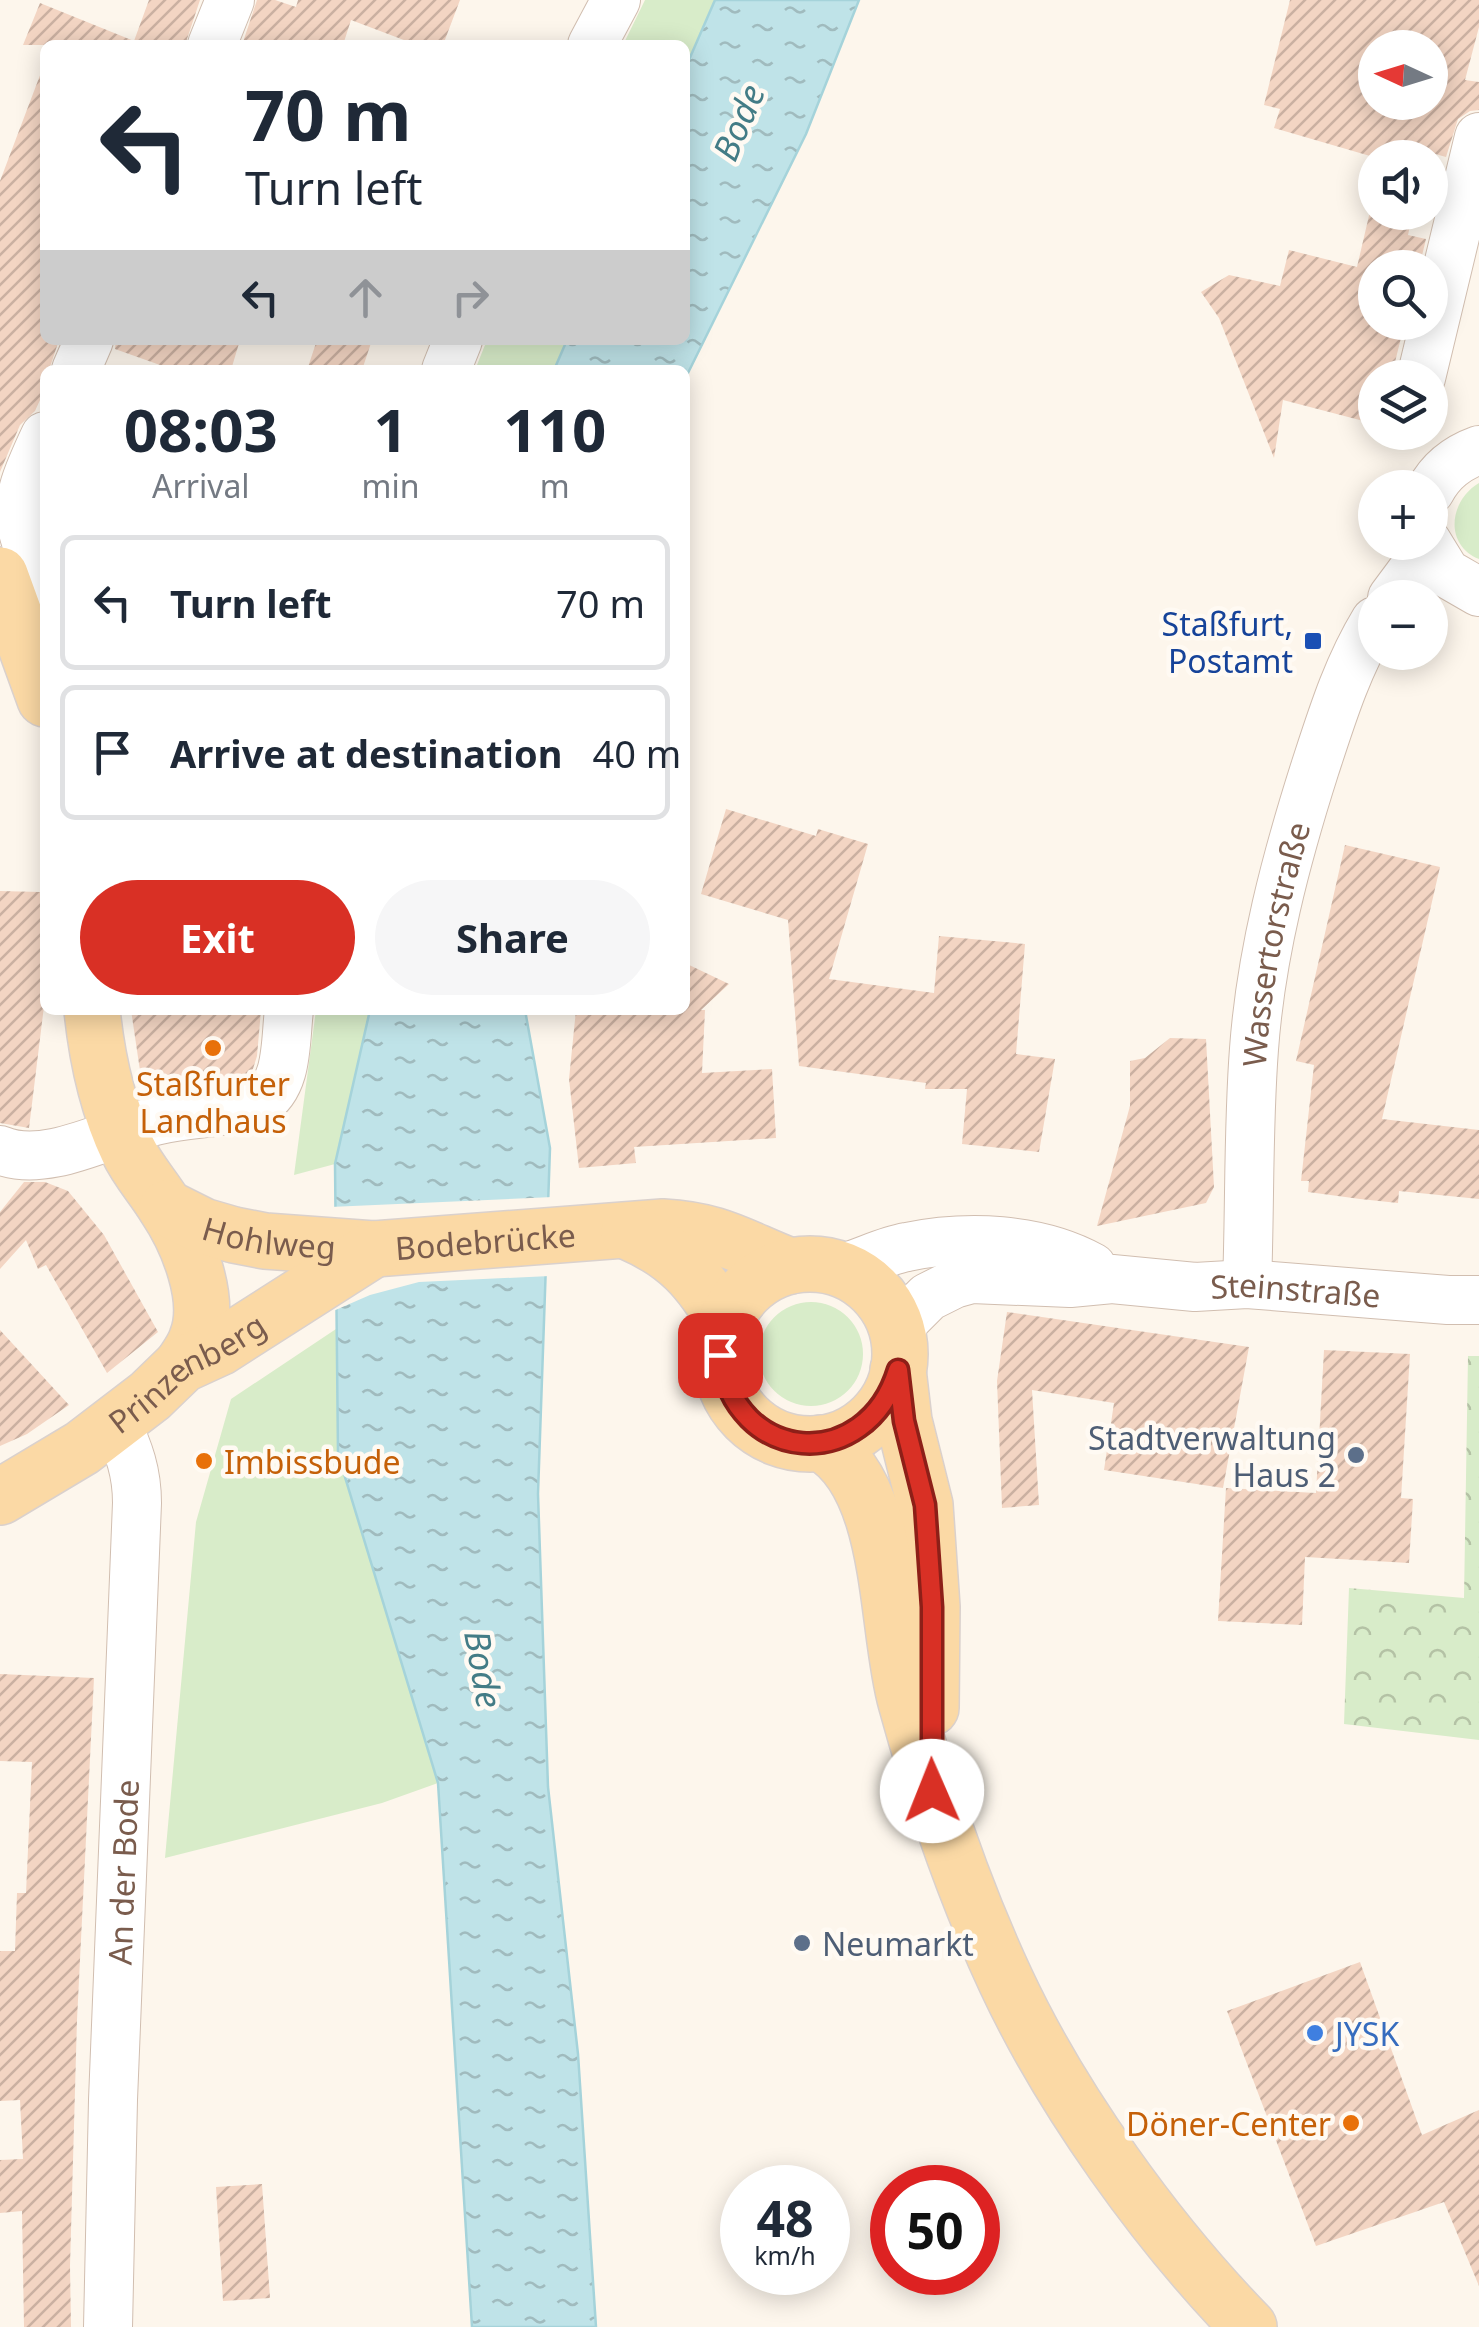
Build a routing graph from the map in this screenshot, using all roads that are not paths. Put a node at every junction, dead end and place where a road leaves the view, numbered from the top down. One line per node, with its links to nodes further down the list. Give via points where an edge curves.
1 (230, 0): 3 (street)
2 (616, 0): 4 (street)
3 (214, 40)
4 (595, 40)
5 (1479, 137): 6 (street)
6 (1425, 360)
7 (40, 448): 10 (street, via 18,502)
8 (1437, 560): 11 (street)
9 (0, 575): 13 (main road)
10 (40, 576)
11 (1479, 592)
12 (1358, 652): 24 (street, Wassertorstraße, via 1304,803 1262,985)
13 (40, 685)
14 (93, 1015): 16 (main road, Hohlweg, via 102,1078)
15 (288, 1015): 16 (street, via 272,1095 242,1108 166,1119)
16 (121, 1134): 17 (street); 18 (main road, Hohlweg)
17 (4, 1160)
18 (167, 1208): 21 (main road, Hohlweg, via 203,1226 265,1241); 28 (main road, Hohlweg, via 202,1300 198,1338)
19 (614, 1233): 20 (main road, Bodebrücke); 22 (main road, via 694,1228); 26 (main road, via 658,1244 677,1259)
20 (374, 1250): 21 (main road, Hohlweg)
21 (298, 1268): 28 (main road, Prinzenberg, via 267,1318)
22 (815, 1268): 23 (street, Steinstraße, via 904,1247 980,1239 1073,1257); 26 (main road, via 771,1272 740,1297); 27 (main road, via 866,1283 882,1299)
23 (1112, 1279): 24 (street, Steinstraße); 27 (street, Steinstraße, via 954,1284 906,1319)
24 (1246, 1284): 25 (street, Steinstraße)
25 (1479, 1300)
26 (726, 1323): 30 (main road, via 723,1375 744,1416 776,1437)
27 (898, 1353): 30 (main road, via 892,1390 874,1417); 32 (main road, via 904,1421 925,1505)
28 (182, 1365): 29 (main road, Prinzenberg)
29 (116, 1423): 31 (main road, Prinzenberg); 33 (street, An der Bode, via 132,1454 137,1503)
30 (822, 1443): 32 (main road, via 837,1452 870,1508 904,1698)
31 (0, 1497)
32 (932, 1791): 34 (main road, via 1007,1984 1058,2074 1164,2230)
33 (108, 2327)
34 (1249, 2327)

